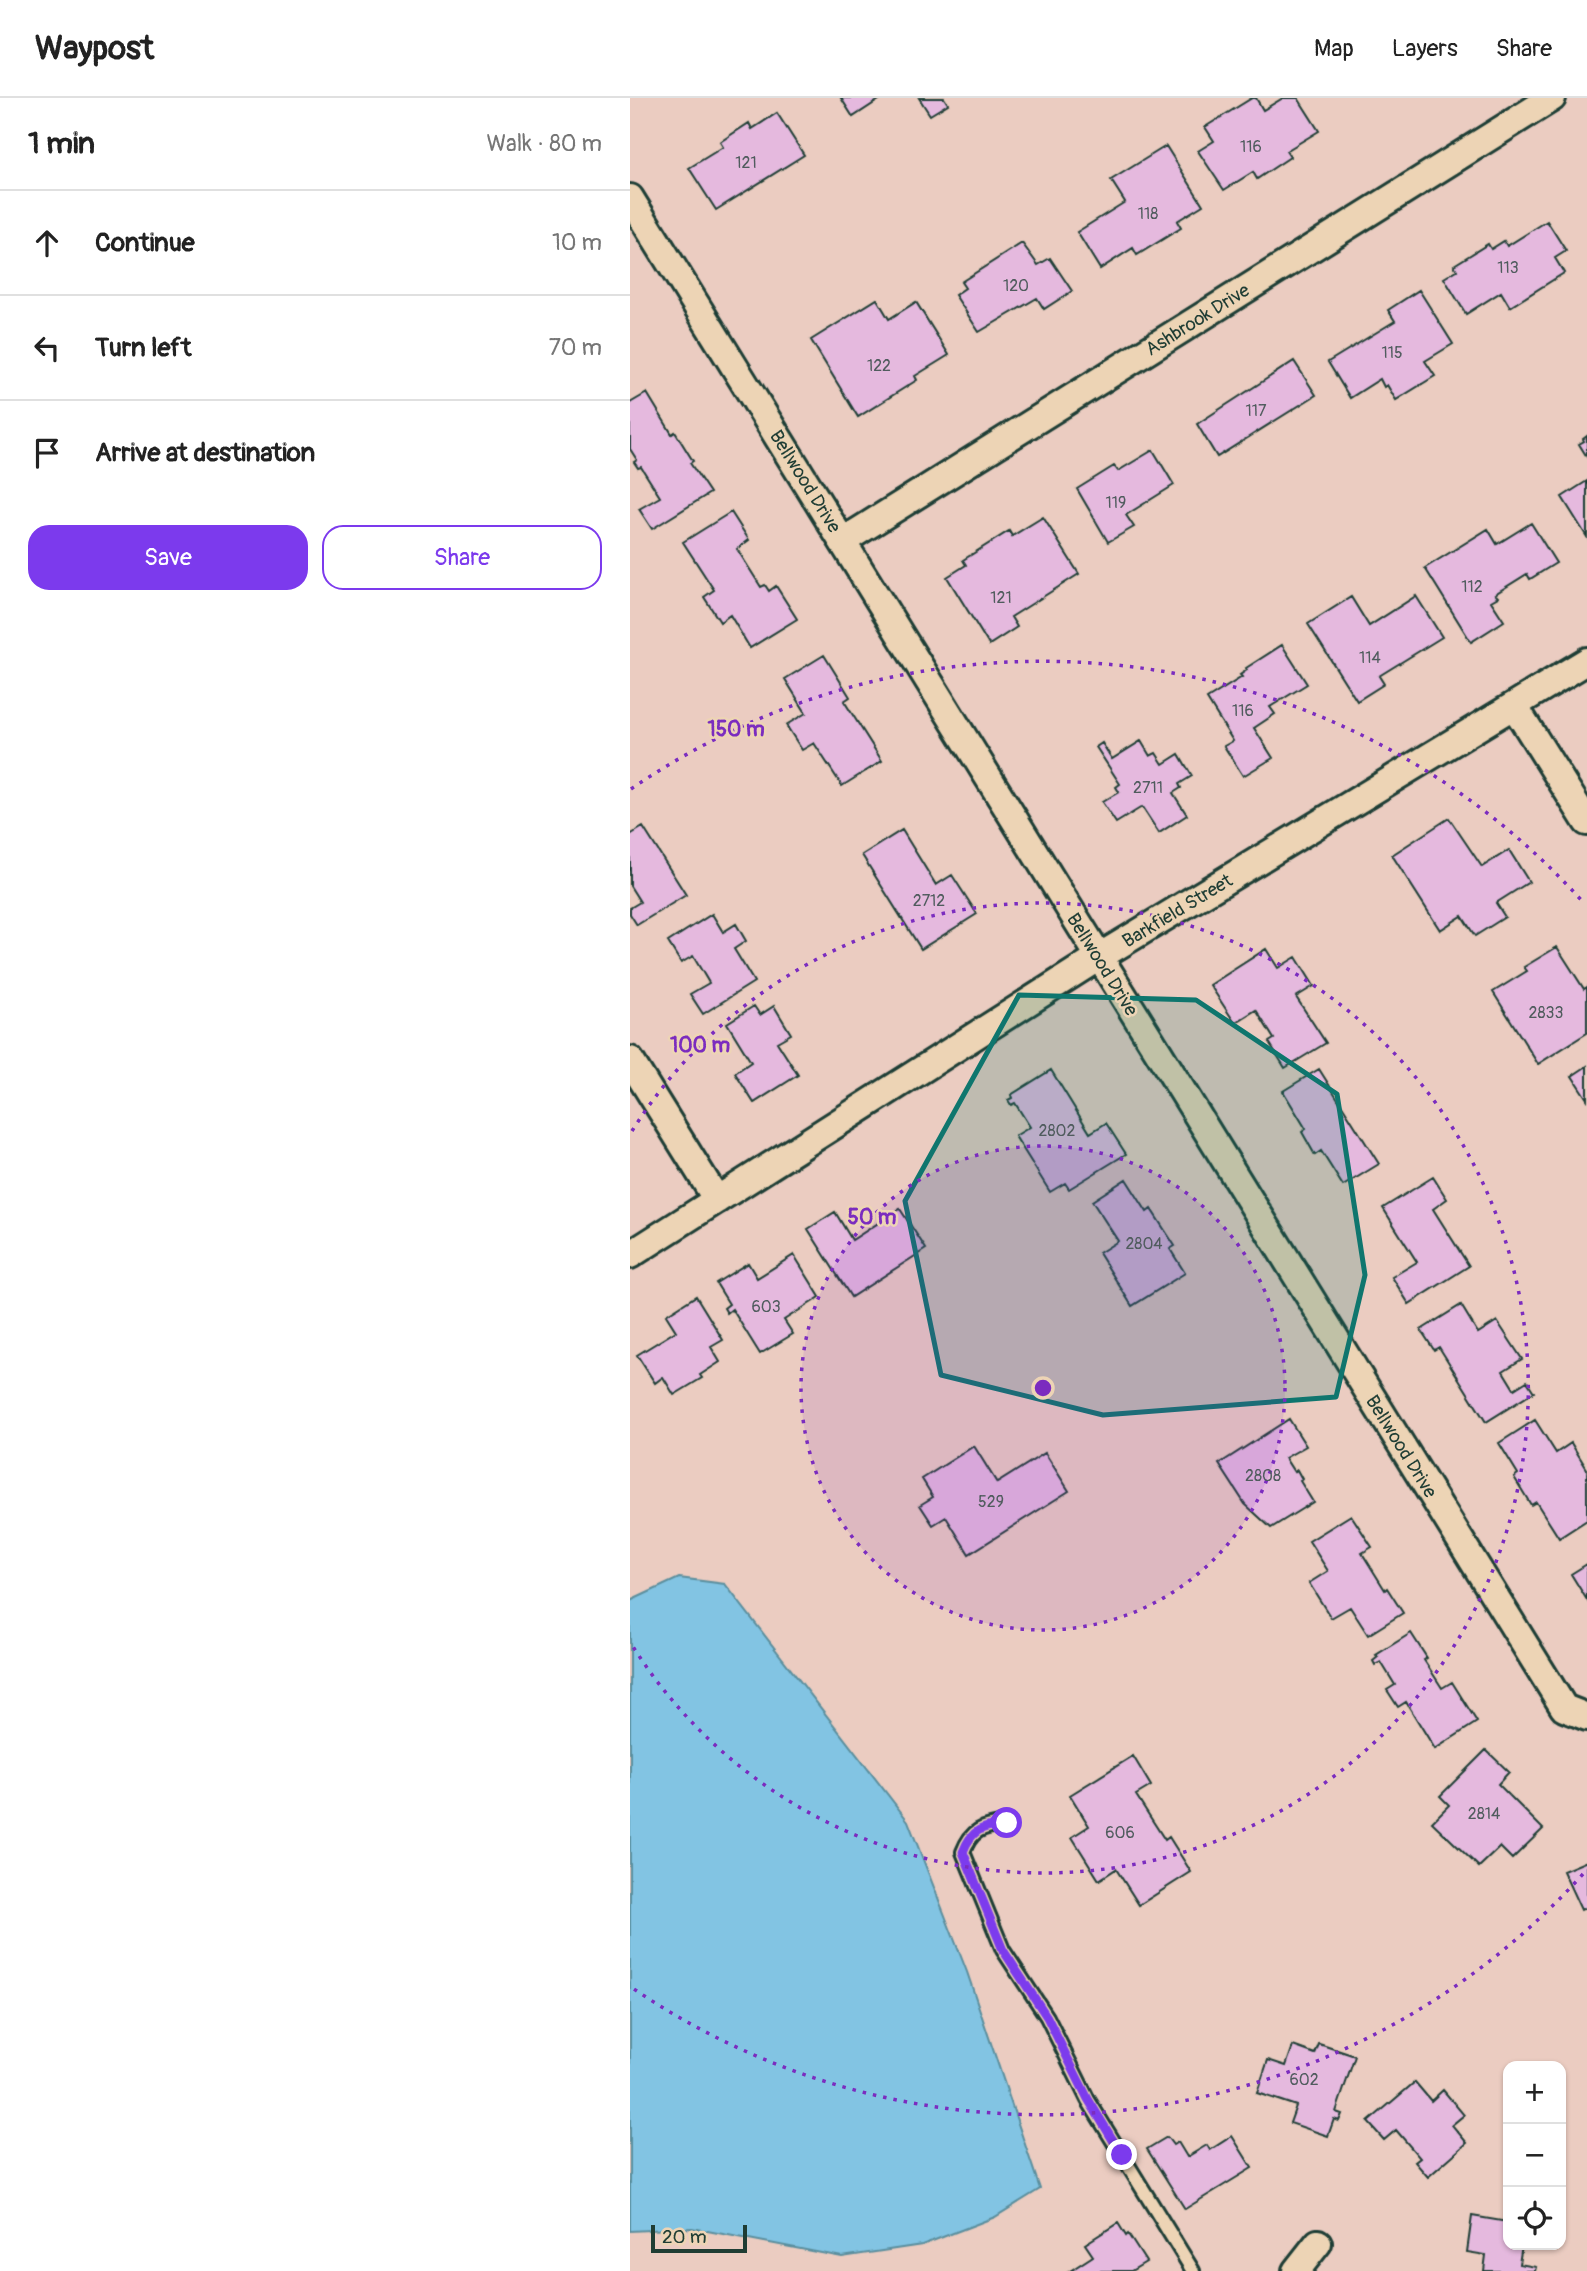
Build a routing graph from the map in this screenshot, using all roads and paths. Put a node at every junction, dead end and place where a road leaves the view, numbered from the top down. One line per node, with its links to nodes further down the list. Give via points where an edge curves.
1 (1552, 98): 3 (street, Ashbrook Drive)
2 (630, 198): 3 (street, Bellwood Drive)
3 (843, 541): 7 (street, Bellwood Drive)
4 (1587, 662): 5 (street, Barkfield Street)
5 (1516, 707): 6 (street); 7 (street, Barkfield Street)
6 (1587, 822)
7 (1099, 957): 9 (street, Barkfield Street); 11 (street, Bellwood Drive, via 1564,1708)
8 (630, 1060): 9 (street)
9 (717, 1200): 10 (street, Barkfield Street)
10 (630, 1255)
11 (1587, 1717)
12 (1007, 1823): 14 (lane, via 985,1827 969,1837 963,1852 998,1938 1047,2017 1088,2099)
13 (1318, 2243): 15 (street)
14 (1193, 2271)
15 (1296, 2271)

